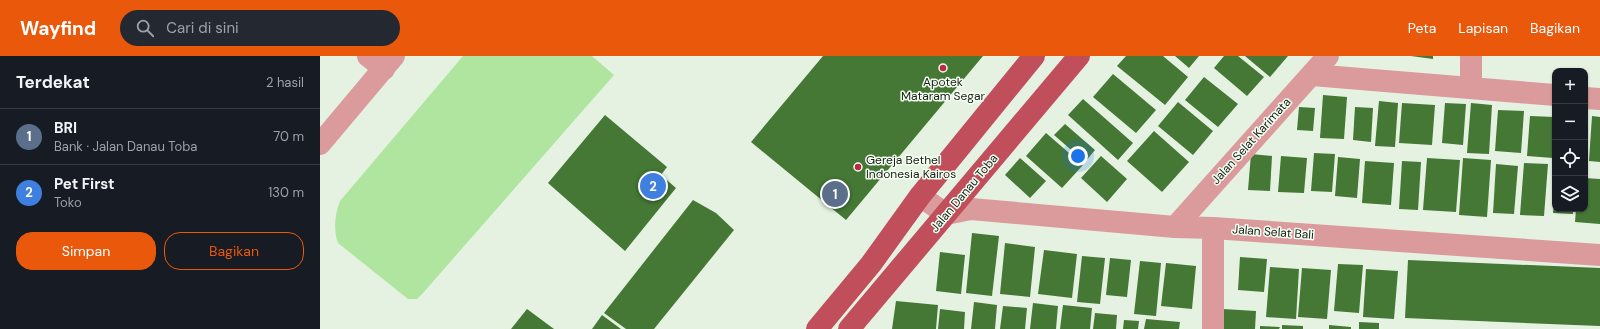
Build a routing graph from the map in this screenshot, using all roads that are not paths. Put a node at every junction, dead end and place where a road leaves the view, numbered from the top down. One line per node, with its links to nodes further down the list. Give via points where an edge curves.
1 (1034, 56): 12 (main road)
2 (1079, 56): 13 (main road, Jalan Danau Toba)
3 (1328, 56): 6 (street, Jalan Selat Karimata)
4 (1471, 56): 7 (street)
5 (382, 60): 11 (street)
6 (1312, 75): 7 (street); 14 (street, Jalan Selat Karimata)
7 (1471, 87): 8 (street)
8 (1552, 95)
9 (1588, 98): 10 (street)
10 (1600, 99)
11 (320, 144)
12 (920, 196): 13 (street); 17 (main road, via 871,264)
13 (946, 214): 14 (street, Jalan Selat Bali, via 971,209); 18 (main road, Jalan Danau Toba)
14 (1175, 227): 15 (street, Jalan Selat Bali)
15 (1213, 228): 16 (street, Jalan Selat Bali); 19 (street)
16 (1600, 255)
17 (817, 329)
18 (849, 329)
19 (1213, 329)

